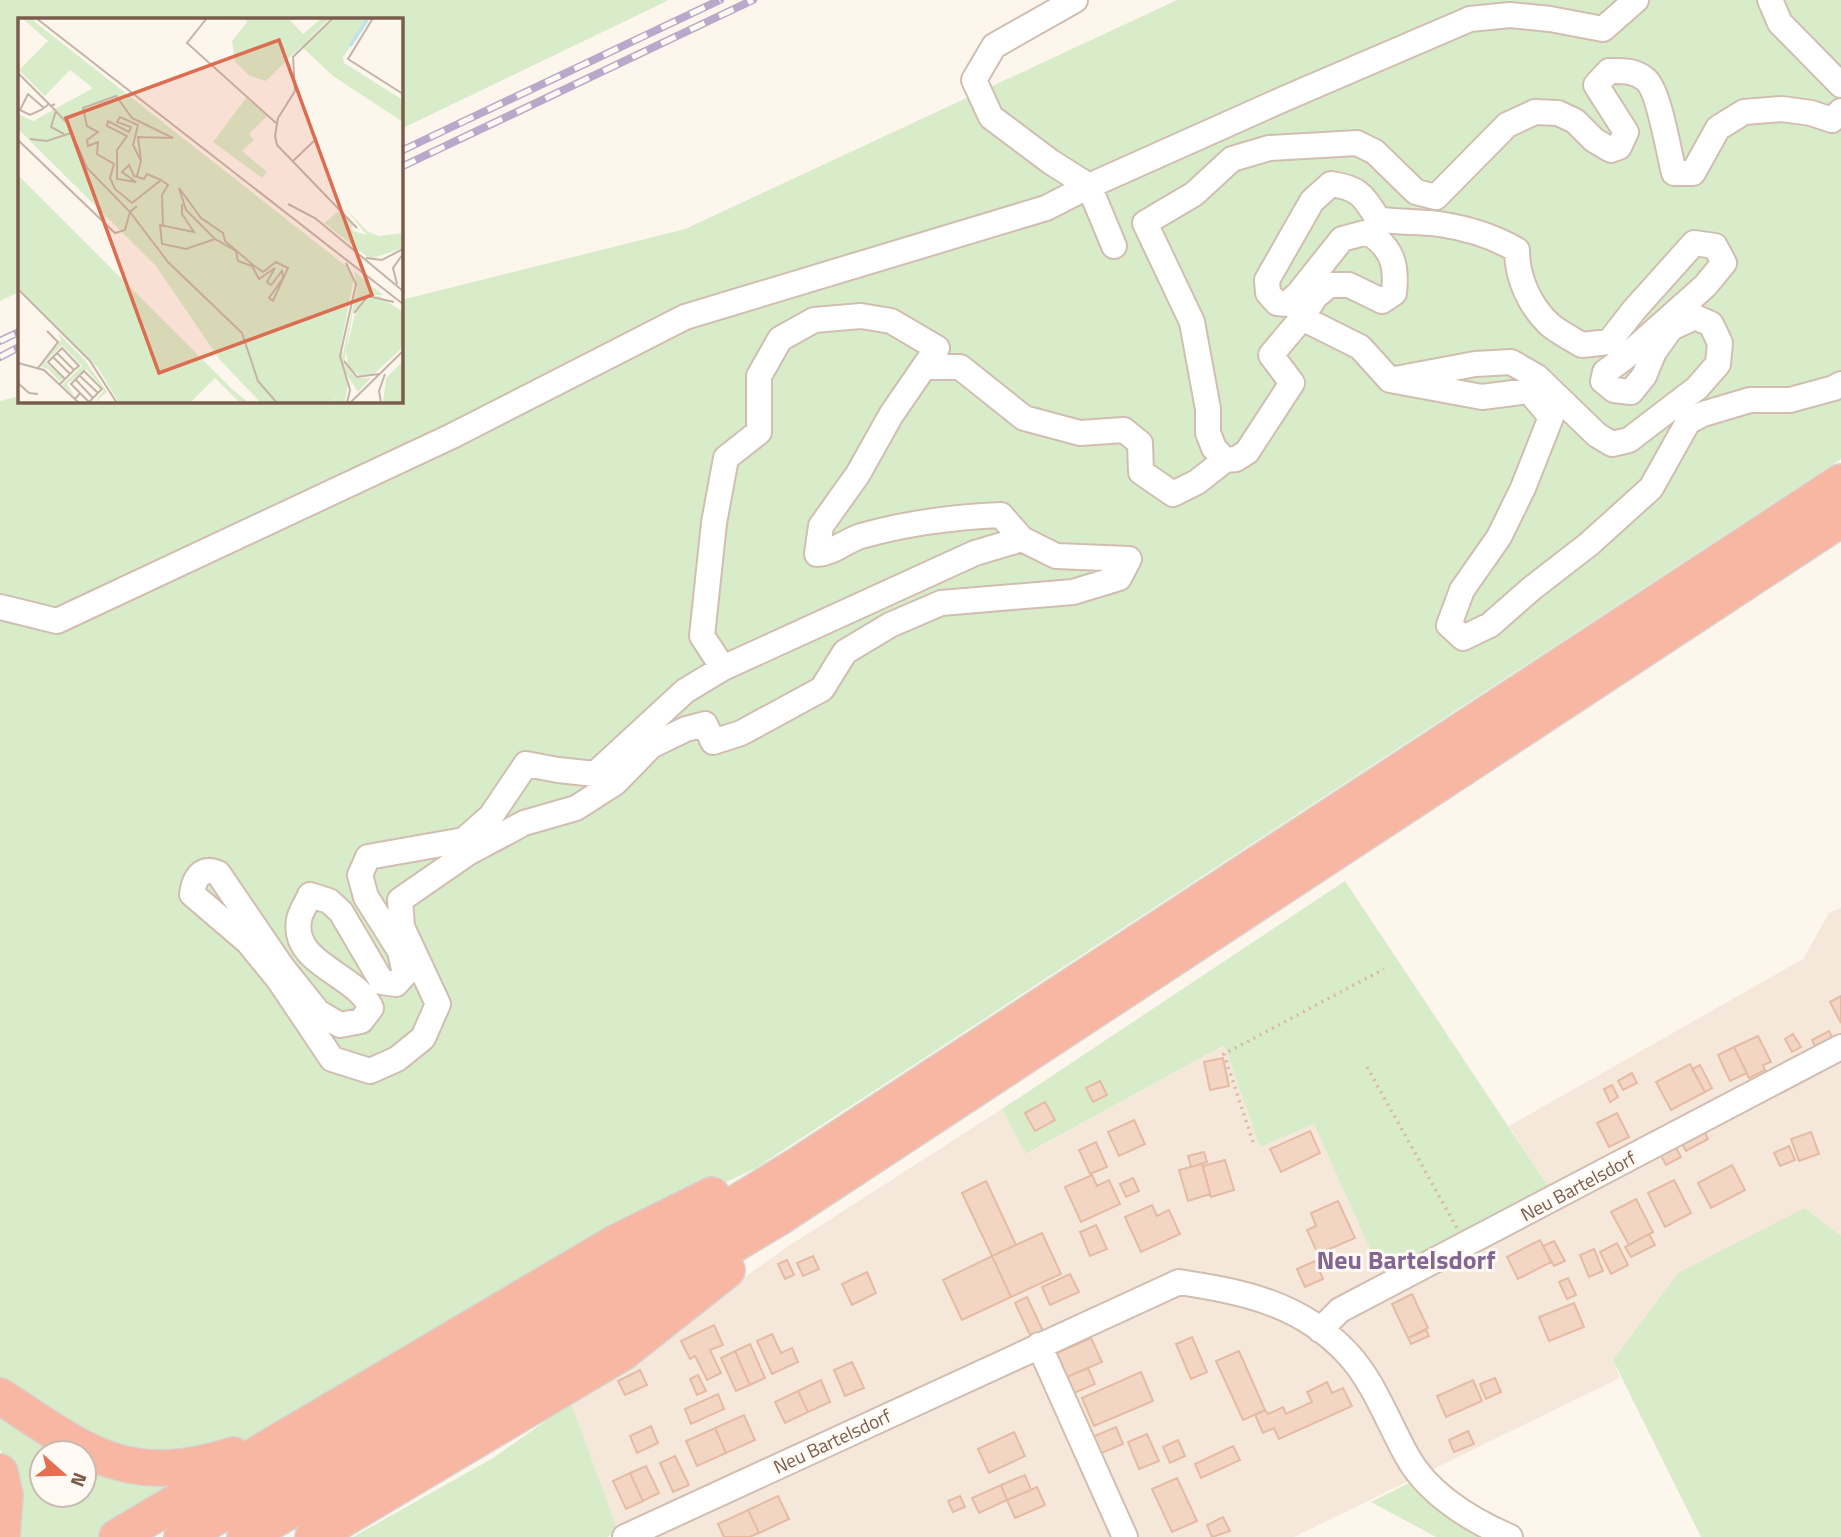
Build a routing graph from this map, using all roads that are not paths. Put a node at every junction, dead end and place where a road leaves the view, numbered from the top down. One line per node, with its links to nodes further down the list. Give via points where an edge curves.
1 (1075, 0): 6 (street, via 994,46 974,80 991,117)
2 (1636, 0): 6 (street, via 1603,29 1510,15 1470,19)
3 (1770, 0): 4 (street, via 1780,23)
4 (1841, 85)
5 (1841, 111): 12 (street, via 1832,120 1782,109 1744,112 1718,128 1693,173 1674,173 1648,80 1629,71 1609,71 1596,85 1626,132 1619,147 1612,150 1594,140 1575,121 1558,113 1535,111 1507,125 1436,197 1416,192 1375,152 1357,143 1269,148 1232,159 1194,194 1145,223 1192,322 1208,433)
6 (1090, 186): 7 (street); 16 (street, via 1046,208 685,317 452,436 57,621)
7 (1114, 246)
8 (1302, 318): 10 (street, via 1360,347); 10 (street, via 1329,285 1349,285 1382,301 1394,293 1396,274 1390,253 1368,232 1342,239 1287,304 1277,303 1268,293 1267,280 1312,201 1331,184 1350,187 1378,219 1437,223 1496,237 1517,250 1517,270 1528,295 1549,324 1582,345 1609,342 1694,243 1716,246 1724,263 1605,372 1603,381 1614,390 1631,392 1671,328 1695,317 1711,324 1720,343 1718,364 1697,387 1629,440 1612,444 1597,435 1537,377 1511,362); 12 (street, via 1270,355 1292,383 1247,453)
9 (924, 367): 12 (street, via 960,367 1024,418 1080,433 1124,430 1140,443 1141,472 1173,494); 15 (street, via 821,526 817,554 830,553 858,537 955,517 1001,515); 17 (street, via 937,348 891,321 861,316 814,320 780,339 759,376 759,432 726,458 714,523 702,636)
10 (1390, 380): 11 (street, via 1482,397 1529,391 1551,417 1499,537 1462,590 1449,625 1463,638 1490,625 1651,488 1688,422 1750,400 1790,400)
11 (1841, 384)
12 (1225, 460)
13 (1841, 482): 19 (highway)
14 (1841, 519): 20 (highway)
15 (1022, 539): 17 (street, via 975,553); 17 (street, via 1056,556 1129,559 1119,578 1073,592 942,603 890,625 845,652 822,689 741,733 713,741 705,724 651,746 615,783 576,808 524,823 468,853 400,900 402,928 438,1004 423,1038 397,1059 370,1071 332,1059 279,979 248,942 192,894 202,872 218,873 318,1012 341,1026 361,1021 371,1008 366,995 314,958 301,943 299,920 310,895 330,901 341,912 382,982 396,984 405,974 400,951 366,897 360,875 368,857 464,841 491,816 526,764 595,774 685,691)
16 (0, 607)
17 (723, 667)
18 (1841, 1048): 21 (street, Neu Bartelsdorf, via 1340,1310)
19 (800, 1164): 24 (highway, via 759,1173 615,1243); 28 (highway)
20 (778, 1218): 29 (highway); 30 (highway, via 744,1256 622,1353)
21 (1320, 1330): 22 (street, Neu Bartelsdorf, via 1283,1306 1240,1292 1178,1282); 33 (street, Neu Bartelsdorf, via 1348,1354 1409,1459 1441,1496 1481,1524)
22 (1039, 1345): 31 (street, Neu Bartelsdorf); 32 (street)
23 (0, 1396): 24 (highway, via 72,1443 110,1461 136,1467 191,1466)
24 (263, 1451): 27 (highway)
25 (0, 1472): 26 (highway, via 5,1495)
26 (2, 1537)
27 (117, 1537)
28 (182, 1537)
29 (245, 1537)
30 (313, 1537)
31 (625, 1537)
32 (1125, 1537)
33 (1510, 1537)

